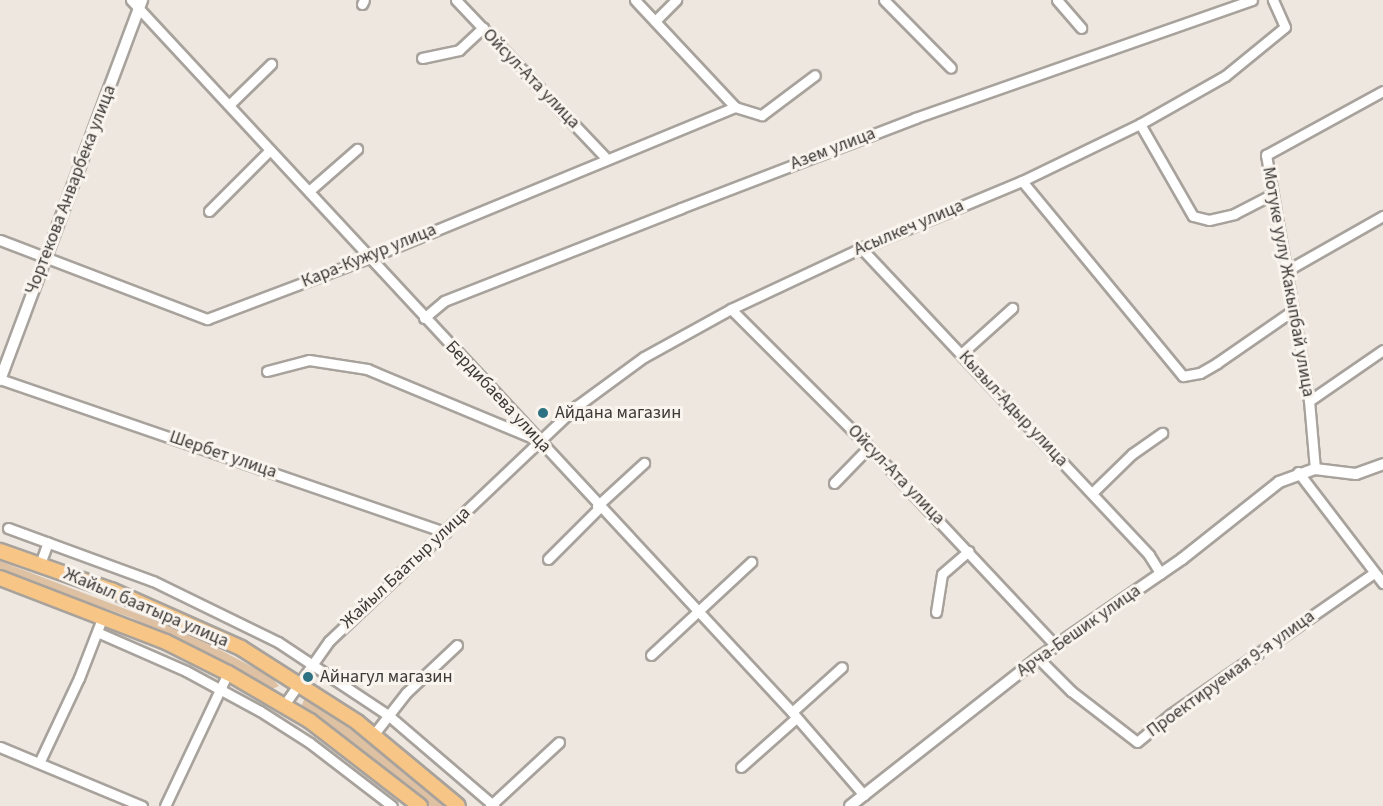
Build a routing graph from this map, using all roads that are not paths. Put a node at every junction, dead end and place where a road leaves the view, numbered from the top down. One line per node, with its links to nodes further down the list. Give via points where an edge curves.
1 (456, 0): 10 (street, Ойсул-Ата улица)
2 (635, 0): 9 (street)
3 (676, 0): 9 (street)
4 (884, 0): 14 (street)
5 (1057, 0): 11 (street)
6 (1252, 0): 36 (street, Азем улица, via 915,118 444,301)
7 (1273, 0): 19 (street, Асылкеч улица, via 1285,27 1225,76)
8 (137, 3): 17 (street, Бердибаева улица); 30 (street, Чортекова Анварбека улица)
9 (655, 21): 18 (street)
10 (483, 28): 12 (street, via 459,50); 22 (street, Ойсул-Ата улица)
11 (1081, 28)
12 (422, 57)
13 (271, 64): 17 (street)
14 (951, 68)
15 (815, 75): 18 (street, via 762,115)
16 (1383, 91): 25 (street, Мотуке уулу Жакыпбай улица, via 1266,155)
17 (229, 105): 21 (street, Бердибаева улица)
18 (735, 107): 22 (street, Кара-Кужур улица)
19 (1140, 124): 23 (street, Асылкеч улица); 25 (street, via 1193,216 1209,220 1234,214)
20 (357, 149): 24 (street)
21 (270, 150): 24 (street, Бердибаева улица); 26 (street)
22 (606, 159): 31 (street, Кара-Кужур улица)
23 (1022, 181): 29 (street, Асылкеч улица); 35 (street, via 1183,376 1209,368)
24 (309, 190): 31 (street, Бердибаева улица)
25 (1271, 195): 32 (street, Мотуке уулу Жакыпбай улица)
26 (209, 211)
27 (1383, 216): 32 (street)
28 (0, 240): 30 (street, Кара-Кужур улица)
29 (861, 248): 34 (street, Асылкеч улица); 38 (street, Кызыл-Адыр улица)
30 (45, 255): 31 (street, Кара-Кужур улица, via 207,319); 40 (street, Чортекова Анварбека улица)
31 (371, 257): 36 (street, Бердибаева улица)
32 (1286, 271): 35 (street, Мотуке уулу Жакыпбай улица)
33 (1012, 308): 38 (street)
34 (731, 309): 43 (street, Асылкеч улица, via 644,357 577,406); 44 (street, Ойсул-Ата улица)
35 (1292, 311): 41 (street, Мотуке уулу Жакыпбай улица)
36 (424, 318): 43 (street, Бердибаева улица)
37 (1383, 350): 41 (street)
38 (961, 354): 50 (street, Кызыл-Адыр улица)
39 (267, 371): 43 (street, via 309,360 367,369)
40 (0, 379): 53 (street, Шербет улица)
41 (1309, 401): 47 (street, Мотуке уулу Жакыпбай улица)
42 (1162, 433): 50 (street, via 1132,454)
43 (540, 442): 51 (street, Бердибаева улица); 53 (street, Жайыл Баатыр улица)
44 (869, 447): 49 (street); 55 (street, Ойсул-Ата улица)
45 (644, 463): 51 (street)
46 (1383, 464): 47 (street, Арча-Бешик улица, via 1356,474)
47 (1315, 469): 48 (street, Арча-Бешик улица)
48 (1298, 472): 60 (street); 61 (street, Арча-Бешик улица, via 1279,482)
49 (834, 483)
50 (1092, 494): 61 (street, Кызыл-Адыр улица, via 1149,555)
51 (598, 507): 57 (street); 64 (street, Бердибаева улица)
52 (8, 528): 54 (street)
53 (445, 532): 72 (street, Жайыл Баатыр улица, via 329,641)
54 (48, 542): 59 (street); 72 (street, via 198,600)
55 (968, 550): 65 (street, via 942,574); 69 (street, Ойсул-Ата улица)
56 (0, 551): 59 (main road, Жайыл баатыра улица)
57 (548, 559)
58 (750, 562): 64 (street)
59 (40, 564): 75 (main road, Жайыл баатыра улица, via 182,619)
60 (1374, 573): 63 (street); 71 (street, Проектируемая 9-я улица, via 1171,714 1137,742 1071,691)
61 (1161, 574): 69 (street, Арча-Бешик улица)
62 (0, 578): 66 (main road, Жайыл баатыра улица)
63 (1383, 583)
64 (697, 612): 70 (street); 79 (street, Бердибаева улица)
65 (936, 612)
66 (102, 616): 67 (street); 74 (main road, Жайыл баатыра улица)
67 (97, 632): 76 (street); 83 (street)
68 (457, 645): 78 (street)
69 (1056, 646): 71 (street, Арча-Бешик улица)
70 (651, 655)
71 (1038, 658): 85 (street, Арча-Бешик улица)
72 (312, 663): 75 (street, Жайыл Баатыр улица); 78 (street)
73 (842, 667): 79 (street)
74 (228, 673): 76 (street); 77 (main road, Жайыл баатыра улица)
75 (299, 683): 77 (street, Жайыл Баатыр улица); 80 (main road, Жайыл баатыра улица)
76 (221, 689): 88 (street); 89 (street, via 302,738)
77 (284, 705): 90 (main road, Жайыл баатыра улица, via 342,744)
78 (388, 715): 80 (street); 86 (street)
79 (794, 715): 84 (street); 85 (street, Бердибаева улица)
80 (374, 734): 91 (main road, Жайыл баатыра улица)
81 (559, 742): 86 (street)
82 (0, 747): 83 (street)
83 (39, 763): 87 (street)
84 (741, 767)
85 (864, 795): 92 (street, Арча-Бешик улица)
86 (492, 805)
87 (142, 806)
88 (165, 806)
89 (392, 806)
90 (420, 806)
91 (458, 806)
92 (850, 806)

